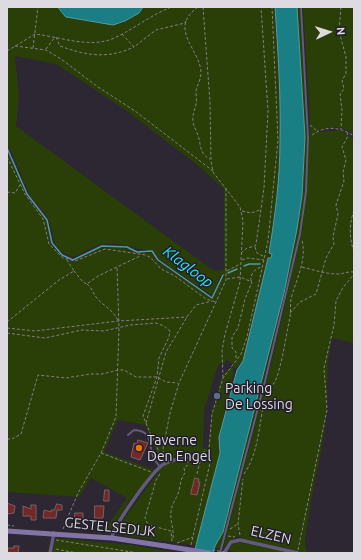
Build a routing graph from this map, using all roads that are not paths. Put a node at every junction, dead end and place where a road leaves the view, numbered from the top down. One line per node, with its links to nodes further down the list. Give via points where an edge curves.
1 (301, 7): 11 (lane, via 308,138 306,191 300,234)
2 (128, 435): 4 (lane, via 134,430 142,431 148,436 153,457)
3 (188, 457): 4 (street, via 164,463)
4 (160, 467): 7 (street, via 115,527)
5 (7, 530): 6 (main road, GESTELSEDIJK)
6 (54, 533): 7 (main road, GESTELSEDIJK); 9 (street)
7 (112, 538): 10 (main road, GESTELSEDIJK, bridge)
8 (297, 552): 12 (street, ELZEN, via 240,540 231,542)
9 (50, 553)
10 (209, 553)
11 (220, 553)
12 (224, 553)

